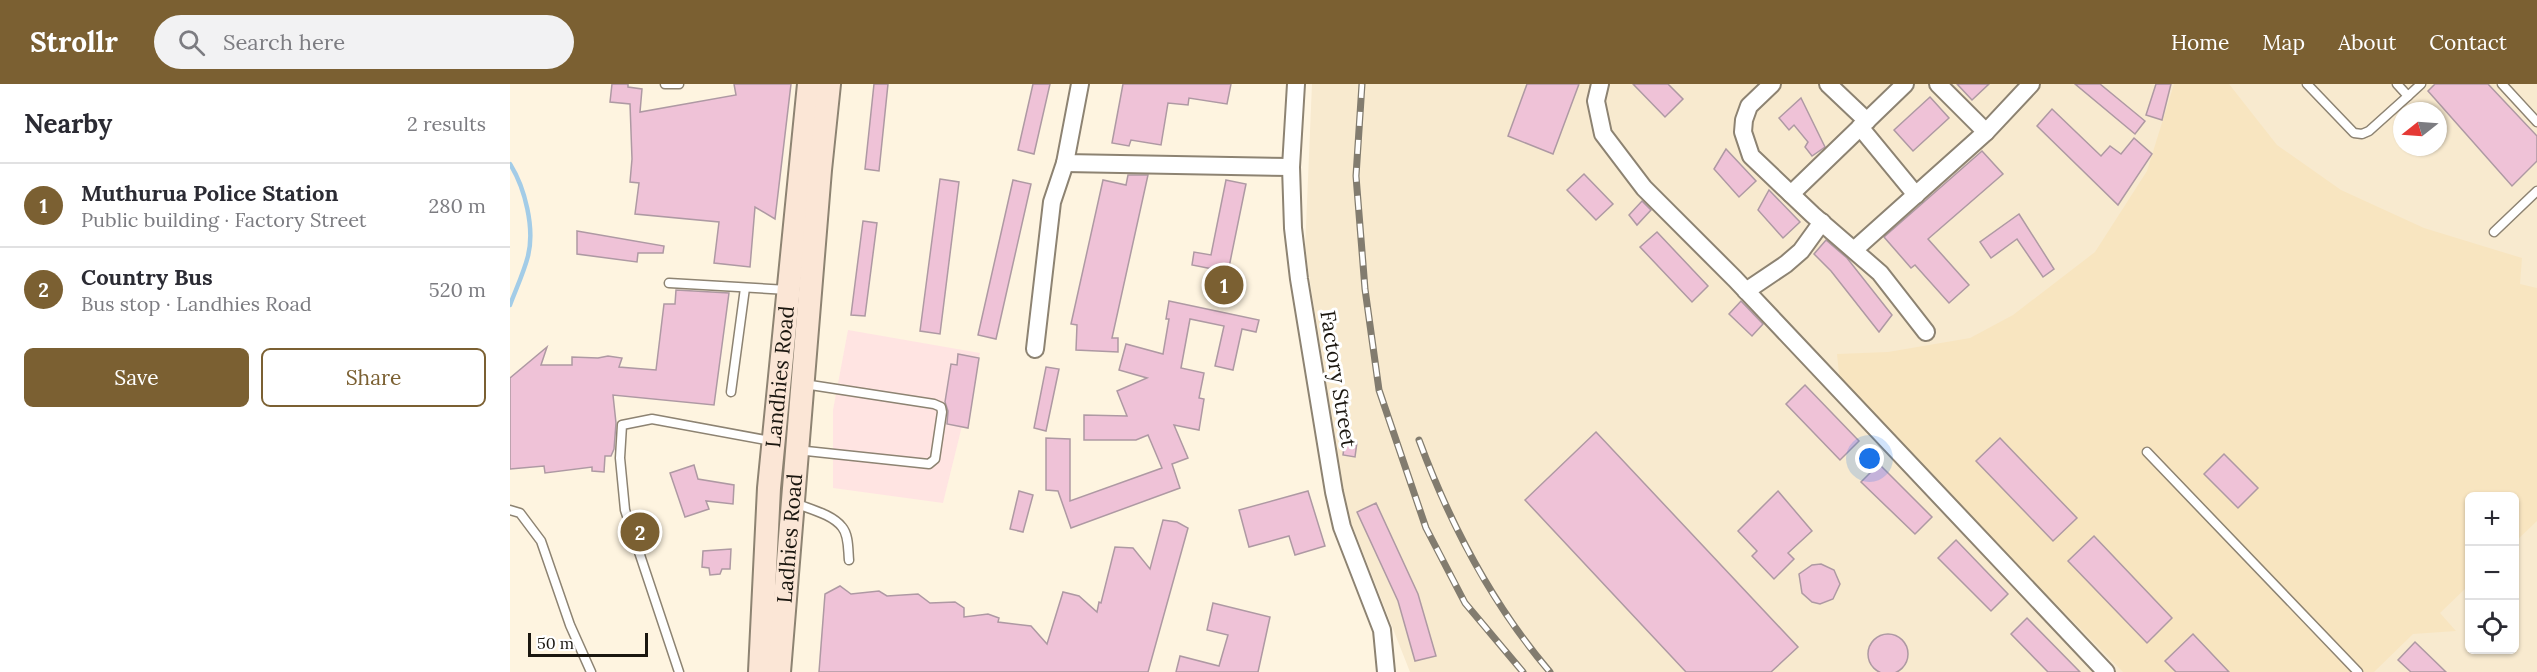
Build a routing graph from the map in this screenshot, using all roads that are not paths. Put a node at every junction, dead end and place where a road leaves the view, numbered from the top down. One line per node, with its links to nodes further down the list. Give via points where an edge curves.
1 (665, 84): 2 (lane)
2 (679, 84)
3 (809, 84): 31 (main road, Landhies Road)
4 (829, 84): 35 (main road, Ladhies Road)
5 (1080, 84): 21 (street)
6 (1296, 84): 22 (street, Factory Street)
7 (1600, 84): 32 (street, via 1596,101 1603,135 1644,188)
8 (1772, 84): 24 (street, via 1749,106 1743,132 1751,156)
9 (1828, 84): 19 (street)
10 (1905, 84): 19 (street)
11 (1938, 84): 20 (street)
12 (2031, 84): 20 (street)
13 (2307, 84): 17 (lane, via 2354,134 2369,131)
14 (2397, 84): 17 (lane)
15 (2421, 84): 17 (lane)
16 (2502, 84): 18 (lane)
17 (2408, 96)
18 (2537, 122)
19 (1863, 124): 24 (street); 25 (street)
20 (1986, 132): 25 (street)
21 (1065, 163): 22 (street); 34 (street, via 1052,202)
22 (1291, 167): 47 (street, Factory Street, via 1299,279 1334,492 1342,527 1382,630)
23 (2537, 190): 27 (lane)
24 (1791, 194): 26 (street)
25 (1916, 195): 28 (street)
26 (1821, 222): 28 (street); 32 (street, via 1801,251)
27 (2494, 232)
28 (1854, 250): 33 (street, via 1880,273)
29 (669, 283): 30 (lane)
30 (745, 288): 31 (lane); 36 (lane)
31 (789, 291): 37 (main road, Landhies Road)
32 (1746, 291): 48 (street)
33 (1926, 332)
34 (1035, 349)
35 (802, 383): 38 (main road, Ladhies Road); 38 (lane, via 934,404 942,412 935,459 929,464)
36 (731, 392)
37 (774, 442): 44 (lane, via 652,419 622,425 620,458 625,510); 45 (main road, Landhies Road)
38 (796, 450): 40 (main road, Ladhies Road)
39 (2147, 452): 49 (lane)
40 (792, 502): 42 (lane, via 842,527); 46 (main road, Ladhies Road)
41 (510, 510): 43 (lane, via 520,513 541,541)
42 (849, 560)
43 (591, 672)
44 (679, 672)
45 (760, 672)
46 (779, 672)
47 (1386, 672)
48 (2106, 672)
49 (2358, 672)

